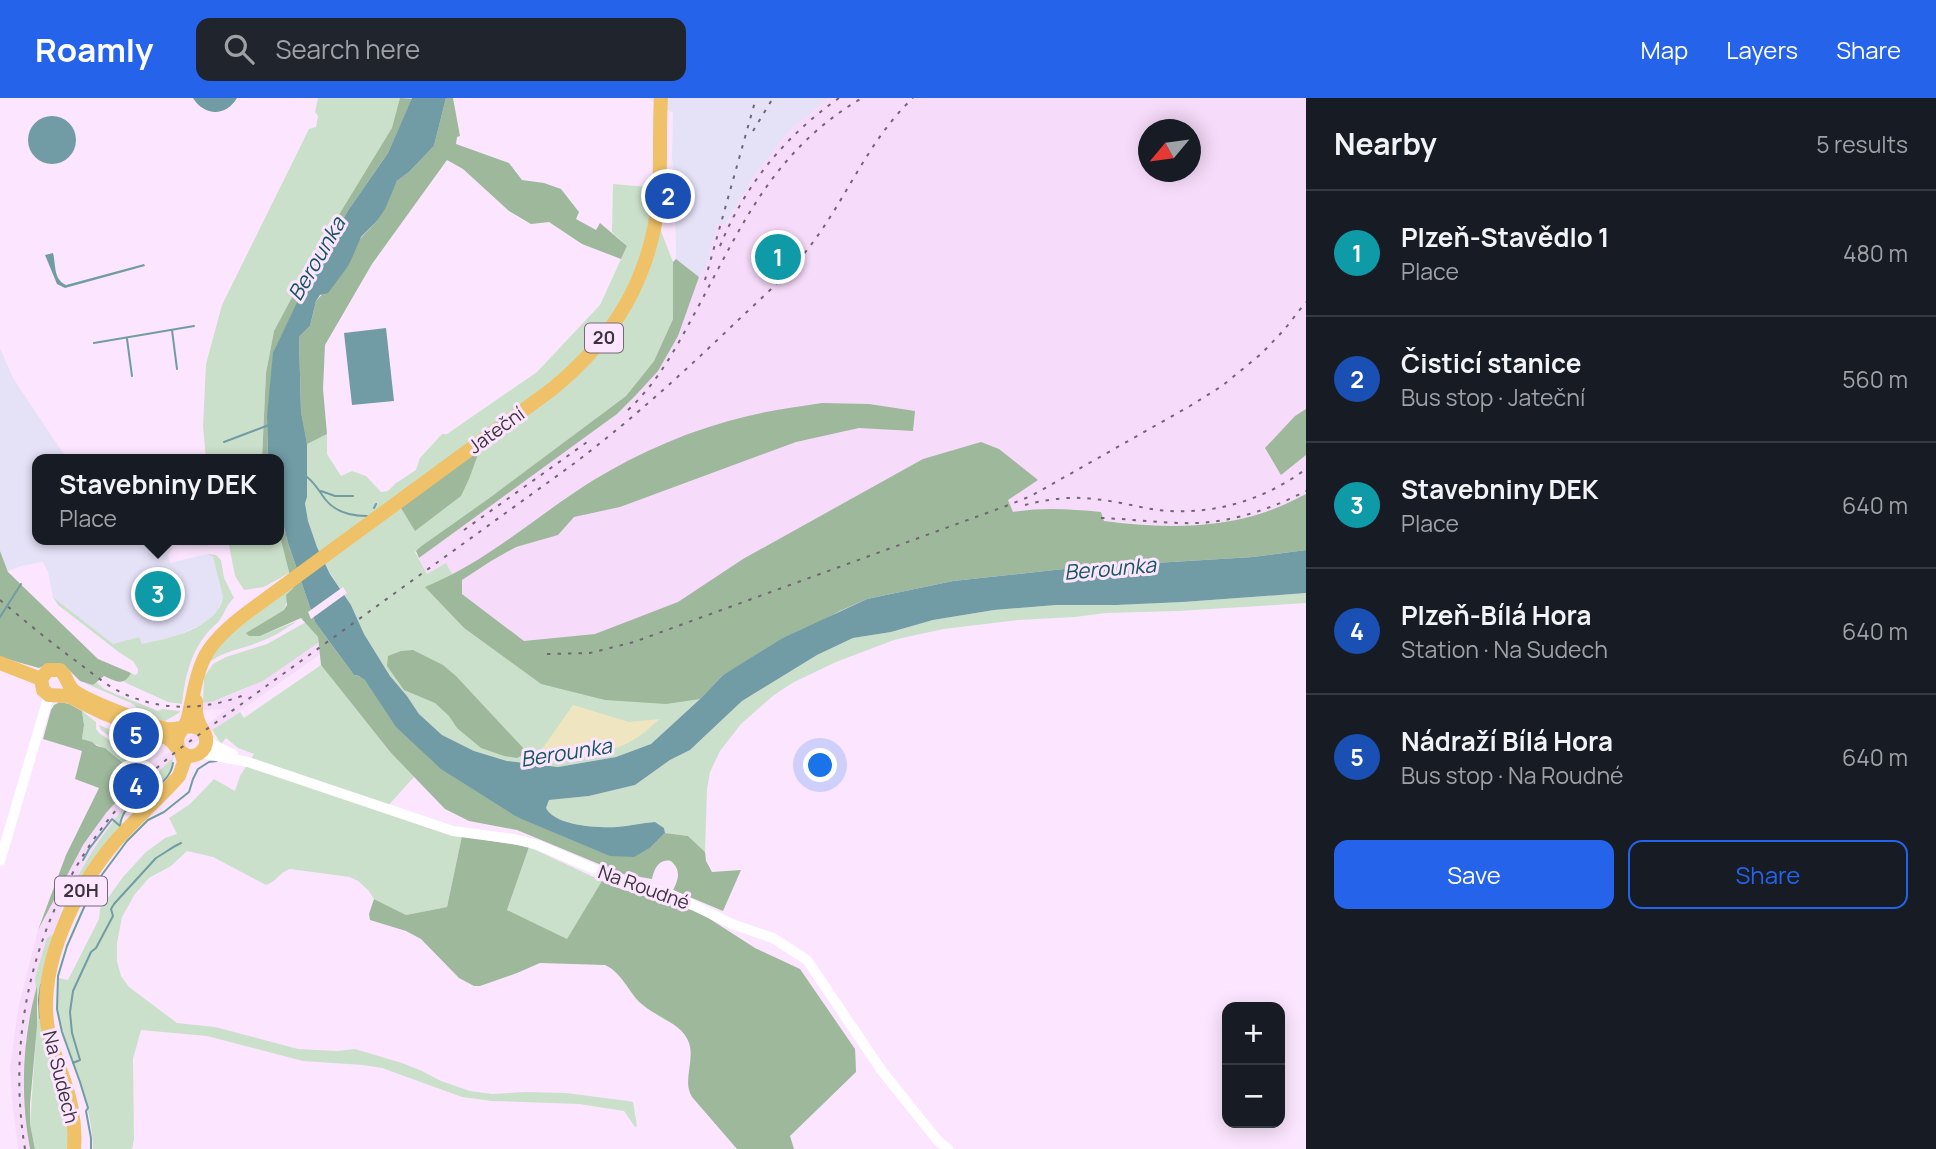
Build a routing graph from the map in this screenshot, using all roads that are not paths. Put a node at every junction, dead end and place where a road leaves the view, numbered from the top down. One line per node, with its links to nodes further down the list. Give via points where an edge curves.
1 (661, 98): 3 (main road, Jateční / 20, via 656,218 641,274 617,321 595,349 569,375 229,626 214,641)
2 (0, 663): 4 (main road, Na Roudné)
3 (196, 678): 7 (main road, Jateční / 20); 8 (main road, Jateční / 20, via 196,713)
4 (41, 679): 5 (main road, Na Roudné, via 57,669); 6 (main road, via 43,690)
5 (68, 682): 6 (main road, via 67,688); 7 (main road, Na Roudné, via 81,695 148,723 169,730)
6 (54, 695): 9 (main road, Na Roudné, via 68,696 167,738); 13 (street)
7 (184, 727): 8 (main road, Na Roudné, via 194,726); 9 (main road, 20, via 177,737)
8 (204, 734): 10 (main road, via 206,744); 11 (street, Na Roudné, via 217,747)
9 (179, 749): 10 (main road, Na Roudné, via 187,755); 12 (main road, Na Sudech / 20H, via 184,762 181,773)
10 (199, 754): 11 (street, Na Roudné); 12 (main road, Na Sudech / 20H, via 186,778)
11 (248, 762): 17 (street, Na Roudné, via 453,831 538,845 773,938 807,960 882,1071)
12 (159, 799): 14 (main road, Na Sudech / 20H, via 114,844 84,886 60,938)
13 (0, 861)
14 (46, 1005): 15 (main road, Na Sudech / 20H, via 49,1038 73,1113); 16 (main road, Na Sudech / 20H, via 75,1091)
15 (74, 1149)
16 (83, 1149)
17 (948, 1149)

